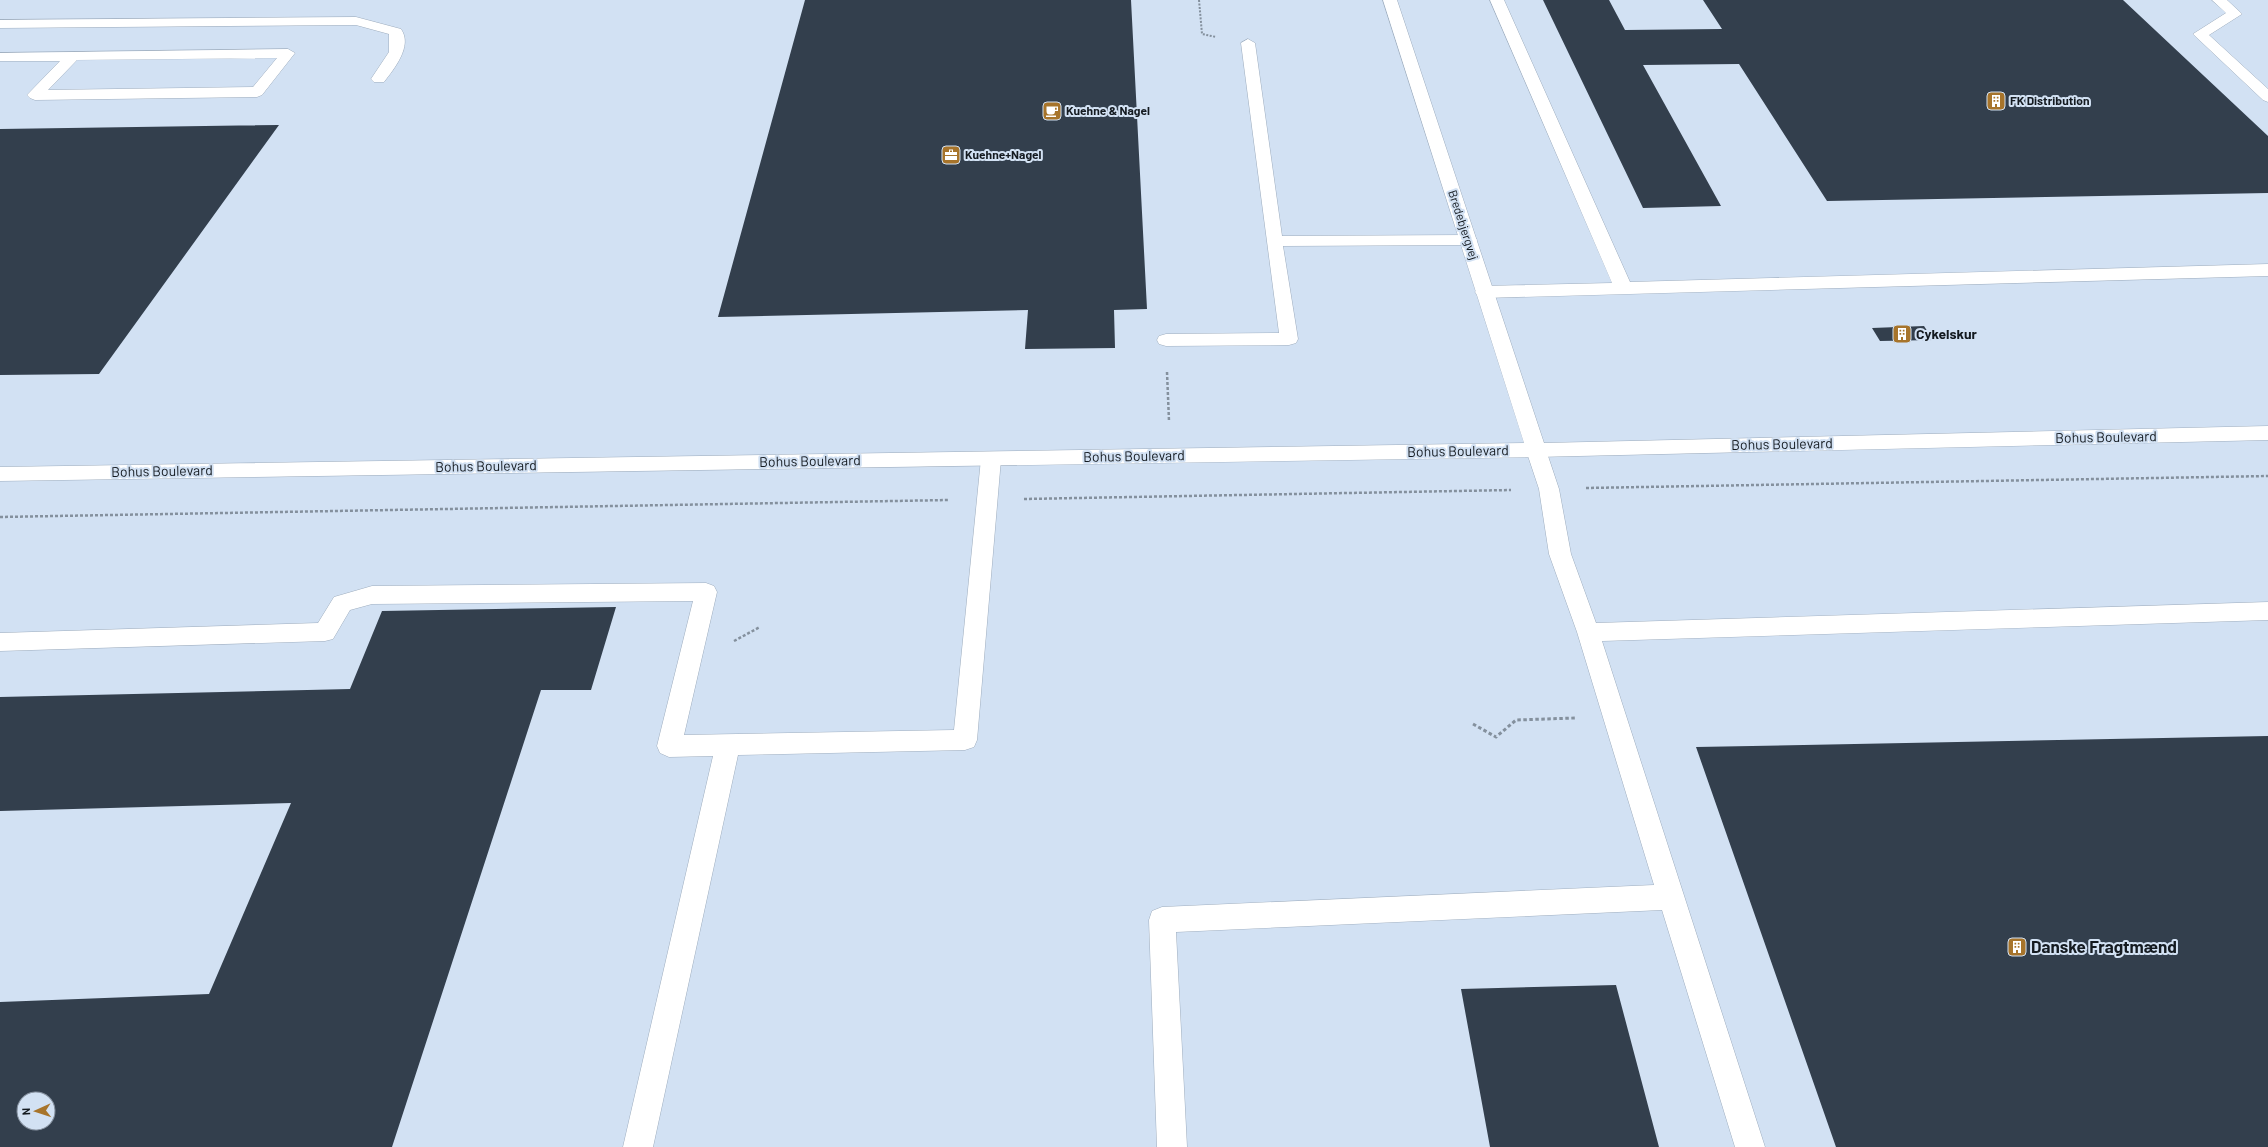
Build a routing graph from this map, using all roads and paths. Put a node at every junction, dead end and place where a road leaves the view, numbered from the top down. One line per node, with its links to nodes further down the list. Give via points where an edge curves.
1 (1199, 0): 6 (path, via 1202,34)
2 (1390, 0): 11 (street, Bredebjergvej)
3 (1497, 0): 14 (street)
4 (2219, 0): 10 (street, via 2235,14 2200,34)
5 (0, 24): 9 (street, via 356,21 396,32 396,52)
6 (1248, 43): 12 (street)
7 (73, 56): 7 (street, via 97,56 288,53 257,92 34,95); 8 (street)
8 (0, 57)
9 (379, 79)
10 (2268, 97)
11 (1468, 240): 12 (street); 15 (street, Bredebjergvej)
12 (1274, 241): 16 (street, via 1288,339)
13 (2268, 270): 14 (street)
14 (1623, 287): 15 (street)
15 (1484, 292): 18 (street, Bredebjergvej)
16 (1166, 340): 19 (path)
17 (2268, 433): 18 (street, Bohus Boulevard)
18 (1536, 450): 19 (street, Bohus Boulevard); 23 (street, Bredebjergvej)
19 (1170, 456): 20 (street, Bohus Boulevard)
20 (991, 459): 21 (street, Bohus Boulevard); 24 (street)
21 (0, 474)
22 (2268, 476): 23 (path)
23 (1549, 489): 24 (path); 27 (street, Bredebjergvej, via 1560,554)
24 (988, 499): 25 (path); 31 (street, via 965,740)
25 (0, 517)
26 (2268, 611): 27 (street)
27 (1588, 632): 29 (street, Bredebjergvej)
28 (0, 642): 31 (street, via 325,632 342,603 372,595 706,592 668,746)
29 (1614, 716): 30 (path, via 1516,720 1496,737); 32 (street, Bredebjergvej)
30 (1473, 724)
31 (728, 745): 33 (street)
32 (1671, 897): 34 (street, via 1162,920); 35 (street, Bredebjergvej)
33 (638, 1147)
34 (1172, 1147)
35 (1750, 1147)

